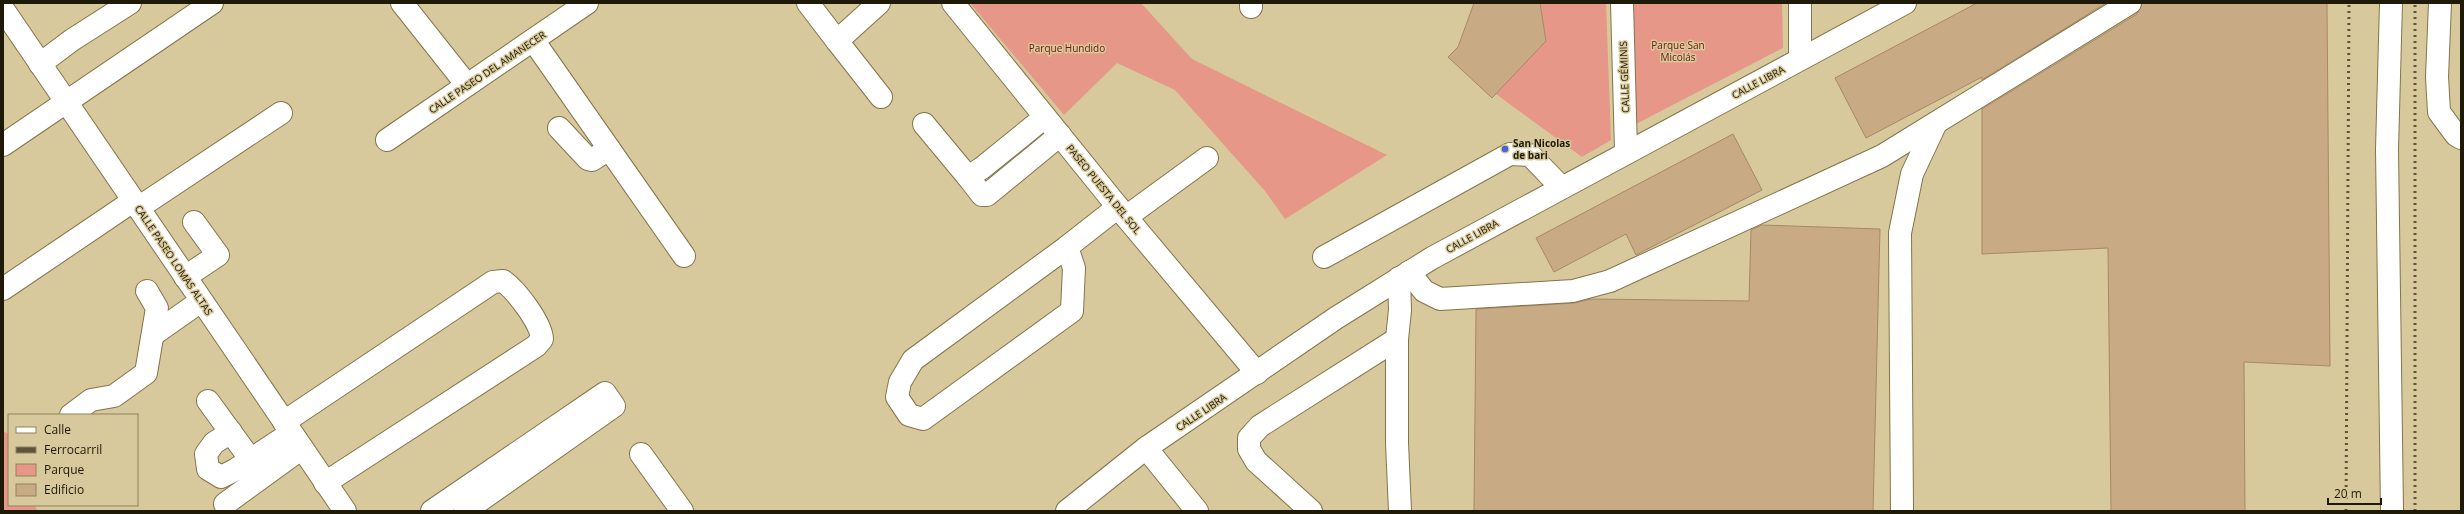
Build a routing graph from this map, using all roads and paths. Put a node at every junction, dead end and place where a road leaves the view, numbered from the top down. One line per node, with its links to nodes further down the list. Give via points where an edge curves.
1 (130, 3): 19 (street)
2 (212, 3): 22 (street)
3 (402, 3): 20 (street)
4 (587, 3): 16 (street, CALLE PASEO DEL AMANECER)
5 (808, 3): 17 (street)
6 (879, 3): 17 (street)
7 (953, 3): 24 (street, PASEO PUESTA DEL SOL)
8 (1622, 3): 33 (street, CALLE GÉMINIS)
9 (1800, 3): 18 (street)
10 (1905, 3): 18 (street, CALLE LIBRA)
11 (2130, 3): 25 (street)
12 (2391, 3): 69 (street, via 2387,149)
13 (2440, 3): 29 (street, via 2437,77 2439,112 2456,136)
14 (3, 9): 15 (street, CALLE PASEO LOMAS ALTAS)
15 (10, 34): 19 (street, CALLE PASEO LOMAS ALTAS)
16 (533, 40): 20 (street, CALLE PASEO DEL AMANECER); 32 (street)
17 (837, 41): 21 (street)
18 (1800, 59): 33 (street, CALLE LIBRA)
19 (40, 64): 22 (street, CALLE PASEO LOMAS ALTAS)
20 (467, 85): 30 (street, CALLE PASEO DEL AMANECER)
21 (881, 97)
22 (66, 102): 31 (street); 37 (street, CALLE PASEO LOMAS ALTAS)
23 (280, 113): 37 (street)
24 (1045, 117): 28 (street, PASEO PUESTA DEL SOL); 35 (street)
25 (1936, 123): 43 (street, via 1882,156 1610,281 1573,292 1440,298 1424,291); 68 (street, via 1912,174 1900,233)
26 (924, 124): 35 (street)
27 (559, 128): 32 (street, via 588,159 592,160)
28 (1060, 135): 35 (street, via 987,195 982,194); 38 (street, PASEO PUESTA DEL SOL)
29 (2461, 138)
30 (387, 140)
31 (3, 145)
32 (609, 149): 41 (street)
33 (1626, 151): 36 (street, CALLE LIBRA)
34 (1208, 158): 38 (street)
35 (968, 177)
36 (1561, 187): 42 (street, via 1530,155 1510,154); 43 (street, CALLE LIBRA)
37 (136, 205): 44 (street, CALLE PASEO LOMAS ALTAS); 45 (street)
38 (1122, 212): 40 (street); 50 (street, PASEO PUESTA DEL SOL)
39 (194, 222): 44 (street, via 218,255)
40 (1067, 247): 40 (street, via 1074,268 1072,311 923,419 909,415 897,397 900,382 912,360)
41 (684, 256)
42 (1324, 257)
43 (1404, 275): 49 (street); 50 (street, CALLE LIBRA)
44 (185, 277): 47 (street, CALLE PASEO LOMAS ALTAS)
45 (3, 289)
46 (147, 291): 48 (street, via 157,308)
47 (201, 301): 48 (street); 54 (street, CALLE PASEO LOMAS ALTAS)
48 (154, 334): 52 (street, via 146,373 114,396 91,400)
49 (1396, 339): 66 (street, via 1260,426 1249,438 1249,449 1256,461); 67 (street)
50 (1257, 373): 55 (street, CALLE LIBRA)
51 (208, 401): 53 (street)
52 (72, 414)
53 (231, 432): 57 (street); 57 (street, via 214,443 206,454 208,469 221,477)
54 (292, 434): 57 (street); 58 (street, CALLE PASEO LOMAS ALTAS); 58 (street, via 493,282 503,281 511,287 537,324 542,339 536,346); 59 (street)
55 (1146, 448): 64 (street, CALLE LIBRA); 65 (street)
56 (641, 454): 63 (street)
57 (251, 460)
58 (326, 483): 60 (street, CALLE PASEO LOMAS ALTAS)
59 (225, 504)
60 (345, 511)
61 (432, 511): 62 (street, via 604,393 614,406)
62 (465, 511)
63 (682, 511)
64 (1067, 511)
65 (1197, 511)
66 (1311, 511)
67 (1400, 511)
68 (1902, 511)
69 (2392, 511)

